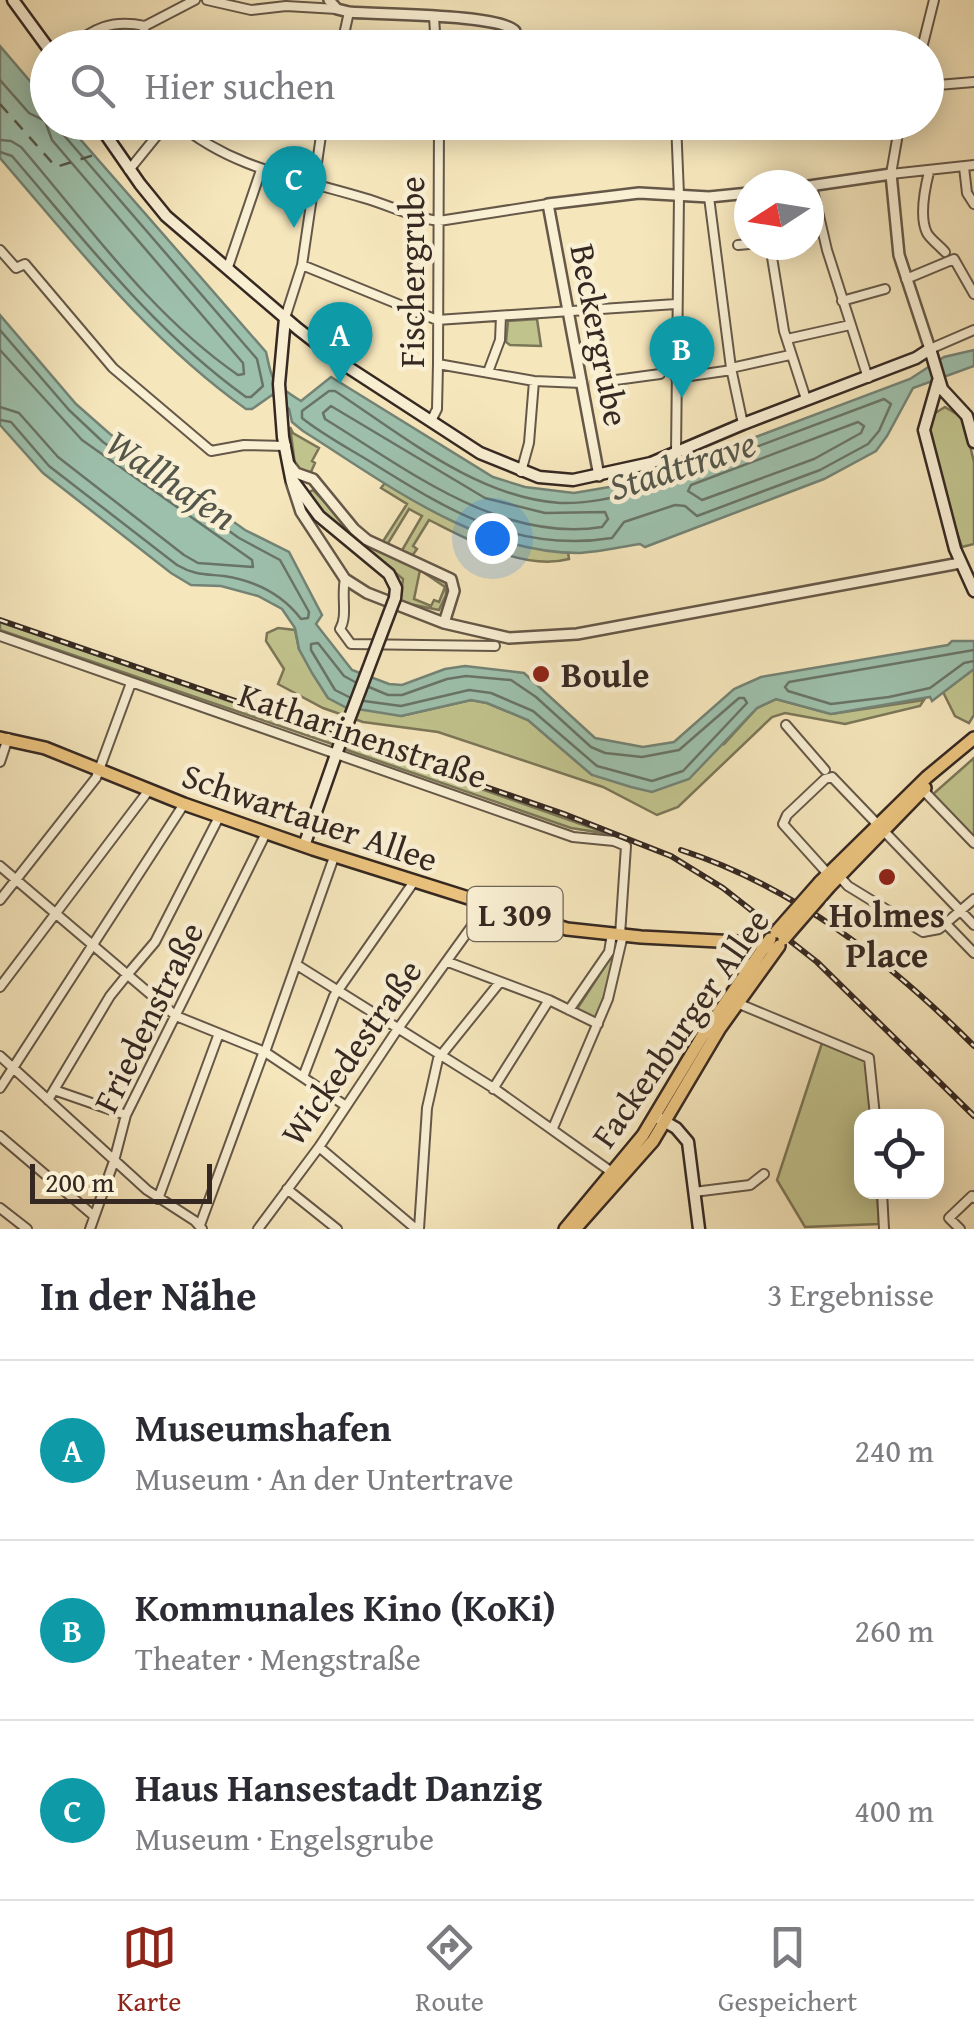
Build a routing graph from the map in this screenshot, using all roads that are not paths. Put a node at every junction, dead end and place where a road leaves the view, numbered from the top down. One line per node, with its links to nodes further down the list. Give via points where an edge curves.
1 (13, 0): 10 (main road)
2 (195, 0): 9 (street)
3 (208, 0): 5 (street, via 252,10)
4 (934, 0): 16 (street)
5 (281, 3): 6 (street)
6 (333, 5): 7 (street)
7 (349, 12): 8 (street); 13 (street)
8 (434, 18): 14 (street); 15 (street, via 509,24)
9 (145, 26): 11 (street); 12 (street)
10 (35, 30)
11 (94, 30)
12 (144, 30)
13 (345, 30)
14 (435, 30)
15 (514, 30)
16 (926, 30)
17 (974, 82): 18 (street)
18 (944, 84)
19 (111, 140): 27 (main road)
20 (153, 140): 27 (street)
21 (200, 140): 28 (street)
22 (320, 140): 32 (street)
23 (439, 140): 38 (street, Fischergrube)
24 (676, 140): 34 (street)
25 (897, 140): 30 (street)
26 (969, 166): 29 (street); 37 (street, via 967,193)
27 (129, 170): 44 (main road, via 166,216)
28 (261, 170): 32 (street); 44 (street)
29 (929, 172): 30 (street); 41 (street, via 927,233)
30 (891, 174): 31 (street); 45 (street)
31 (824, 184)
32 (314, 185): 38 (street); 43 (street)
33 (734, 194): 35 (street)
34 (678, 195): 35 (street); 36 (street); 49 (street)
35 (708, 197): 60 (street)
36 (548, 204): 38 (street); 50 (street, Beckergrube)
37 (974, 204)
38 (439, 221): 53 (street, Fischergrube)
39 (824, 235): 48 (street)
40 (0, 250): 71 (street, via 16,268 25,264 122,378 212,450)
41 (945, 252)
42 (773, 260): 56 (street)
43 (302, 265): 52 (street); 53 (street)
44 (228, 268): 52 (main road)
45 (906, 280): 47 (street, via 954,260); 57 (street)
46 (885, 289): 48 (street)
47 (974, 294)
48 (842, 302): 54 (street)
49 (676, 304): 50 (street); 62 (street)
50 (567, 309): 51 (street); 66 (street, Beckergrube)
51 (500, 316): 53 (street); 61 (street, via 500,340)
52 (284, 318): 68 (main road); 71 (main road)
53 (436, 320): 59 (street, Fischergrube)
54 (850, 325): 56 (street); 63 (street)
55 (974, 330): 57 (street)
56 (787, 340): 58 (street)
57 (930, 350): 63 (main road); 64 (main road)
58 (790, 354): 60 (street); 67 (street)
59 (438, 364): 61 (street); 68 (street, Fischergrube)
60 (732, 369): 62 (street); 69 (street)
61 (488, 372): 65 (street)
62 (668, 374): 66 (street); 72 (street)
63 (868, 378): 67 (main road)
64 (938, 380): 70 (main road, via 967,416); 82 (main road, via 924,426)
65 (534, 381): 66 (street); 74 (street)
66 (586, 384): 75 (street, Beckergrube)
67 (806, 399): 69 (main road)
68 (432, 422): 74 (main road)
69 (743, 424): 72 (main road)
70 (973, 436)
71 (286, 446): 73 (main road)
72 (676, 446): 75 (main road, via 650,463)
73 (290, 465): 76 (main road); 77 (street)
74 (522, 472): 75 (main road, via 558,480)
75 (599, 476)
76 (292, 478): 78 (main road); 80 (street)
77 (318, 484): 78 (street, via 306,486); 85 (street, via 367,540 451,579)
78 (302, 497): 79 (main road)
79 (319, 516): 80 (street); 94 (main road, bridge, via 389,574 396,588)
80 (315, 534): 83 (street)
81 (974, 560): 82 (main road)
82 (960, 563): 84 (main road); 85 (street, via 576,634 524,638)
83 (344, 580): 85 (street); 87 (street, via 340,629 351,644)
84 (974, 591)
85 (444, 623)
86 (0, 636): 88 (street, Katharinenstraße)
87 (495, 646)
88 (131, 683): 94 (street, Katharinenstraße); 97 (street)
89 (786, 725): 98 (street)
90 (974, 729): 96 (main road)
91 (4, 738): 95 (street); 97 (main road, Schwartauer Allee / L 309)
92 (974, 738): 96 (main road, Fackenburger Allee)
93 (974, 747): 100 (main road, Fackenburger Allee)
94 (337, 750): 106 (main road); 119 (street, Katharinenstraße, via 573,838 626,846)
95 (0, 762)
96 (944, 763): 103 (main road, Fackenburger Allee)
97 (100, 770): 99 (main road, Schwartauer Allee / L 309); 109 (street)
98 (825, 770)
99 (149, 790): 101 (main road, Schwartauer Allee / L 309); 116 (street)
100 (923, 790): 103 (main road, Fackenburger Allee); 105 (street)
101 (184, 804): 102 (main road, Schwartauer Allee / L 309); 120 (street)
102 (219, 817): 104 (main road, Schwartauer Allee / L 309); 128 (street, via 154,942)
103 (881, 827): 110 (main road, Fackenburger Allee); 110 (street, via 835,779 825,780 786,815 784,824); 115 (street)
104 (266, 833): 106 (main road, Schwartauer Allee / L 309); 135 (street, Friedenstraße)
105 (974, 843)
106 (304, 846): 107 (main road, Schwartauer Allee / L 309)
107 (334, 856): 111 (main road, Schwartauer Allee / L 309); 126 (street)
108 (0, 866): 109 (street)
109 (16, 880): 113 (street); 116 (street)
110 (829, 880): 117 (street, via 922,932); 122 (main road, Fackenburger Allee, bridge)
111 (413, 883): 114 (main road, Schwartauer Allee / L 309); 131 (street)
112 (974, 899): 115 (street)
113 (0, 900)
114 (487, 905): 119 (main road, Schwartauer Allee / L 309); 125 (street, Wickedestraße)
115 (960, 912): 117 (street); 118 (street)
116 (56, 914): 120 (street); 130 (street)
117 (946, 924): 124 (street)
118 (974, 925)
119 (618, 935): 121 (main road, Schwartauer Allee / L 309); 123 (street)
120 (92, 945): 128 (street); 142 (street)
121 (731, 945): 122 (main road, Schwartauer Allee / L 309); 127 (main road)
122 (768, 951): 127 (main road, Fackenburger Allee); 133 (main road, Fackenburger Allee)
123 (615, 952): 134 (street); 136 (street)
124 (974, 953)
125 (448, 962): 129 (street); 137 (street, Wickedestraße)
126 (296, 965): 131 (street); 139 (street)
127 (745, 972): 151 (main road, Fackenburger Allee)
128 (127, 975): 135 (street); 146 (street)
129 (500, 982): 132 (street); 140 (street)
130 (0, 987)
131 (337, 992): 137 (street); 143 (street)
132 (550, 1000): 134 (street); 145 (street)
133 (737, 1003): 149 (street, via 869,1058); 151 (main road, Fackenburger Allee)
134 (569, 1010): 136 (street)
135 (176, 1016): 138 (street); 150 (street, Friedenstraße)
136 (598, 1024): 152 (street)
137 (397, 1030): 140 (street); 148 (street, Wickedestraße)
138 (218, 1036): 139 (street); 161 (street)
139 (264, 1052): 143 (street); 165 (street)
140 (441, 1055): 145 (street); 170 (street, via 428,1108)
141 (0, 1056): 142 (street)
142 (12, 1068): 144 (street); 147 (street)
143 (303, 1077): 148 (street)
144 (0, 1088)
145 (494, 1088): 152 (street)
146 (54, 1090): 147 (street); 150 (street)
147 (48, 1100): 155 (street)
148 (346, 1106): 154 (street, Wickedestraße)
149 (874, 1109)
150 (126, 1115): 155 (street, Friedenstraße)
151 (660, 1119): 156 (main road, Fackenburger Allee); 159 (main road, via 688,1142); 172 (main road, Fackenburger Allee, via 622,1180)
152 (553, 1128): 156 (street)
153 (0, 1136): 164 (street)
154 (319, 1148): 158 (street, Wickedestraße); 170 (street)
155 (114, 1161): 161 (street); 164 (street, Friedenstraße)
156 (613, 1173): 171 (main road, Fackenburger Allee)
157 (764, 1174): 159 (street, via 750,1185)
158 (288, 1189): 168 (street, Wickedestraße); 169 (street)
159 (694, 1192): 173 (main road)
160 (974, 1198): 175 (street, via 949,1218)
161 (158, 1199): 165 (street)
162 (882, 1199): 174 (street)
163 (0, 1208): 166 (street)
164 (94, 1216): 167 (street, Friedenstraße)
165 (201, 1227)
166 (26, 1229)
167 (90, 1229)
168 (258, 1229)
169 (338, 1229)
170 (418, 1229)
171 (566, 1229)
172 (575, 1229)
173 (699, 1229)
174 (884, 1229)
175 (960, 1229)

